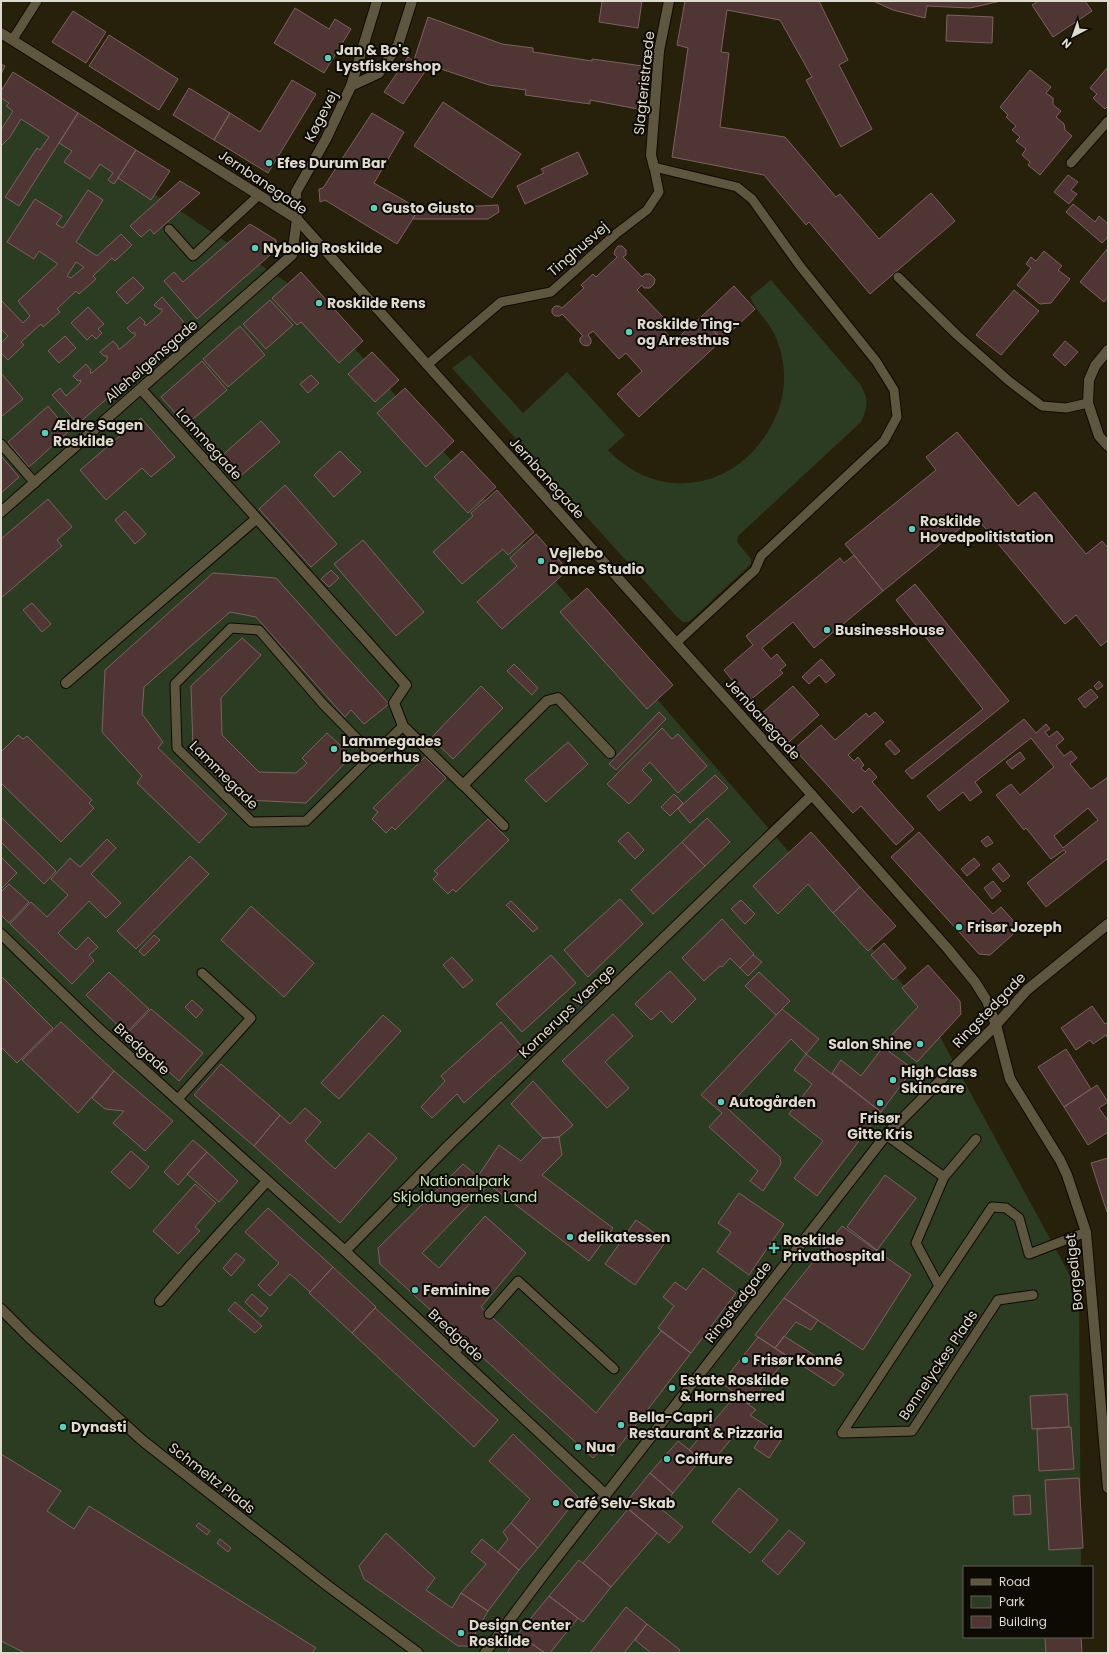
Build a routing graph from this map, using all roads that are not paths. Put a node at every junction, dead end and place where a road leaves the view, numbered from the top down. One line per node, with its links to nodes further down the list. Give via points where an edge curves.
1 (37, 1): 6 (lane)
2 (376, 1): 7 (street, Køgevej)
3 (412, 1): 7 (street, via 398,45 379,73)
4 (669, 1): 10 (street, Slagteristræde, via 659,51 651,155)
5 (1, 33): 6 (street, Jernbanegade)
6 (13, 39): 11 (street, Jernbanegade)
7 (352, 86): 12 (street, Køgevej, via 296,192)
8 (1108, 121): 9 (lane)
9 (1071, 163)
10 (654, 167): 16 (lane, Tinghusvej, via 659,192 647,210 551,292 501,302); 24 (lane, via 737,187 752,199 800,266 876,361 894,390 897,417 884,441 762,556 755,570)
11 (258, 194): 12 (street, Jernbanegade); 13 (lane, via 193,256)
12 (297, 218): 16 (street, Jernbanegade); 17 (street, Allehelgensgade, via 292,255)
13 (169, 230)
14 (898, 277): 18 (lane, via 957,336 1042,406 1066,408)
15 (1108, 350): 18 (street, via 1095,366 1089,380)
16 (426, 365): 24 (street, Jernbanegade)
17 (141, 388): 21 (street, Allehelgensgade); 23 (street, Lammegade)
18 (1088, 403): 20 (street, via 1099,436)
19 (1, 444): 21 (lane)
20 (1108, 446)
21 (35, 483): 22 (street, Allehelgensgade)
22 (1, 512)
23 (256, 519): 25 (street); 26 (street, Lammegade, via 406,685 394,703)
24 (676, 643): 30 (street, Jernbanegade)
25 (66, 683)
26 (403, 726): 28 (lane, Lammegade); 29 (street, Lammegade)
27 (610, 753): 29 (street, via 558,698 547,701)
28 (373, 755): 28 (lane, Lammegade, via 323,704 259,630 231,628 175,684 177,748 252,822 306,821)
29 (463, 785): 31 (lane)
30 (812, 795): 35 (street, Jernbanegade, via 975,982 987,1001); 42 (street, Kornerups Vænge, via 450,1144)
31 (504, 826)
32 (1108, 924): 35 (street, Ringstedgade, via 1027,990)
33 (1, 934): 36 (street, Bredgade, via 97,1028)
34 (202, 973): 36 (lane, via 251,1018)
35 (996, 1025): 37 (street, Ringstedgade); 41 (street, Borgediget, via 1010,1079 1060,1160)
36 (177, 1100): 40 (street, Bredgade)
37 (886, 1135): 39 (lane); 52 (street, Ringstedgade)
38 (976, 1140): 39 (lane)
39 (944, 1177): 43 (lane, via 916,1243)
40 (267, 1181): 42 (street, Bredgade); 45 (street)
41 (1086, 1232): 43 (lane, Bønnelyckes Plads, via 1029,1254 1019,1218 1006,1208 992,1207); 51 (street, Borgediget)
42 (345, 1251): 49 (street, Bredgade)
43 (939, 1286): 44 (lane, Bønnelyckes Plads, via 842,1433 912,1431 998,1300)
44 (1033, 1295)
45 (160, 1301)
46 (1, 1309): 53 (street, Schmeltz Plads, via 143,1441)
47 (489, 1314): 50 (lane, via 518,1281)
48 (464, 1341): 49 (lane)
49 (454, 1353): 52 (street, Bredgade)
50 (614, 1369)
51 (1108, 1488)
52 (606, 1495): 54 (street, Ringstedgade)
53 (418, 1653)
54 (485, 1653)

